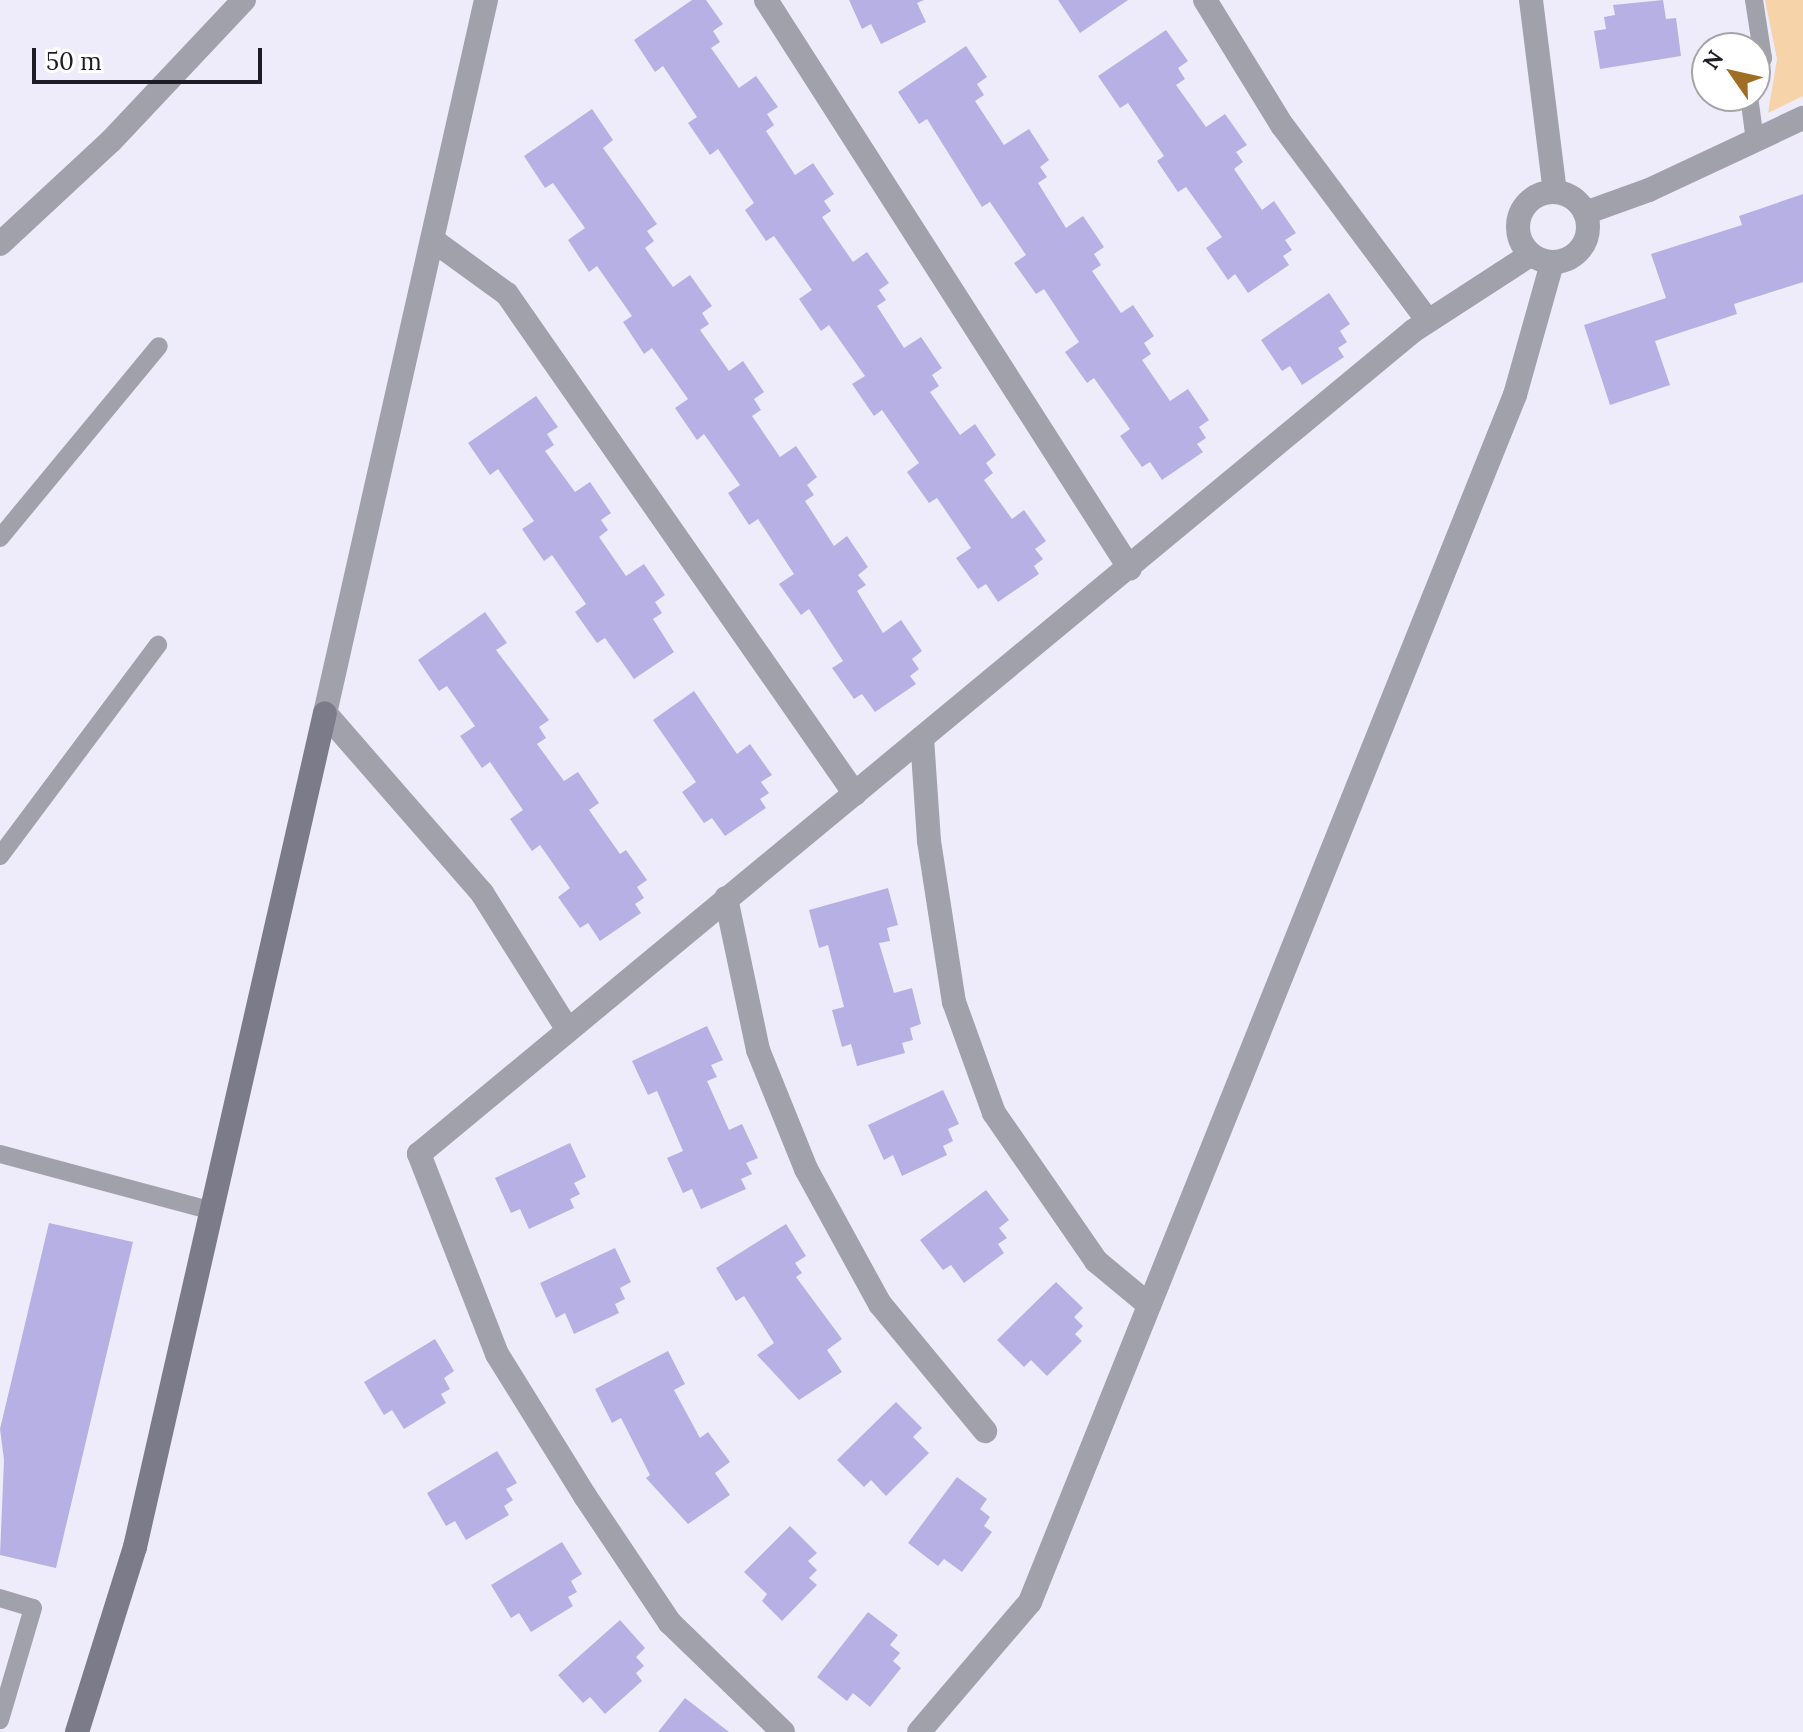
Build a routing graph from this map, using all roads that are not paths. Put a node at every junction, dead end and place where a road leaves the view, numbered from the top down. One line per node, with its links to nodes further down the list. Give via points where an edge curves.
1 (244, 0): 14 (street, via 111,141)
2 (486, 0): 13 (street)
3 (766, 0): 19 (street)
4 (1205, 0): 16 (street, via 1282,125)
5 (1531, 0): 11 (street)
6 (1754, 0): 7 (lane)
7 (1759, 32)
8 (1751, 112): 10 (lane)
9 (1803, 118): 10 (street)
10 (1755, 141): 12 (street)
11 (1555, 192): 12 (street, via 1570,196); 15 (street, via 1536,196 1520,212 1518,235)
12 (1585, 213): 15 (street, via 1582,247)
13 (434, 241): 21 (street); 23 (street, via 507,294)
14 (0, 244)
15 (1541, 259): 16 (street); 29 (street, via 1515,395)
16 (1428, 321): 19 (street)
17 (159, 346): 18 (lane)
18 (0, 538)
19 (1130, 569): 22 (street)
20 (158, 645): 24 (lane)
21 (325, 713): 26 (street, via 482,893); 28 (street)
22 (922, 738): 23 (street); 29 (street, via 929,841 954,1002 994,1113 1096,1261)
23 (855, 794): 25 (street)
24 (0, 856)
25 (726, 898): 26 (street); 30 (street, via 758,1050 806,1169 880,1304)
26 (568, 1030): 34 (street, via 419,1154 497,1354 585,1496 670,1623)
27 (0, 1154): 28 (lane)
28 (213, 1211): 33 (street, via 135,1547)
29 (1149, 1305): 35 (street, via 1030,1602)
30 (985, 1431)
31 (0, 1598): 32 (lane, via 33,1608)
32 (0, 1720)
33 (77, 1732)
34 (783, 1732)
35 (919, 1732)

